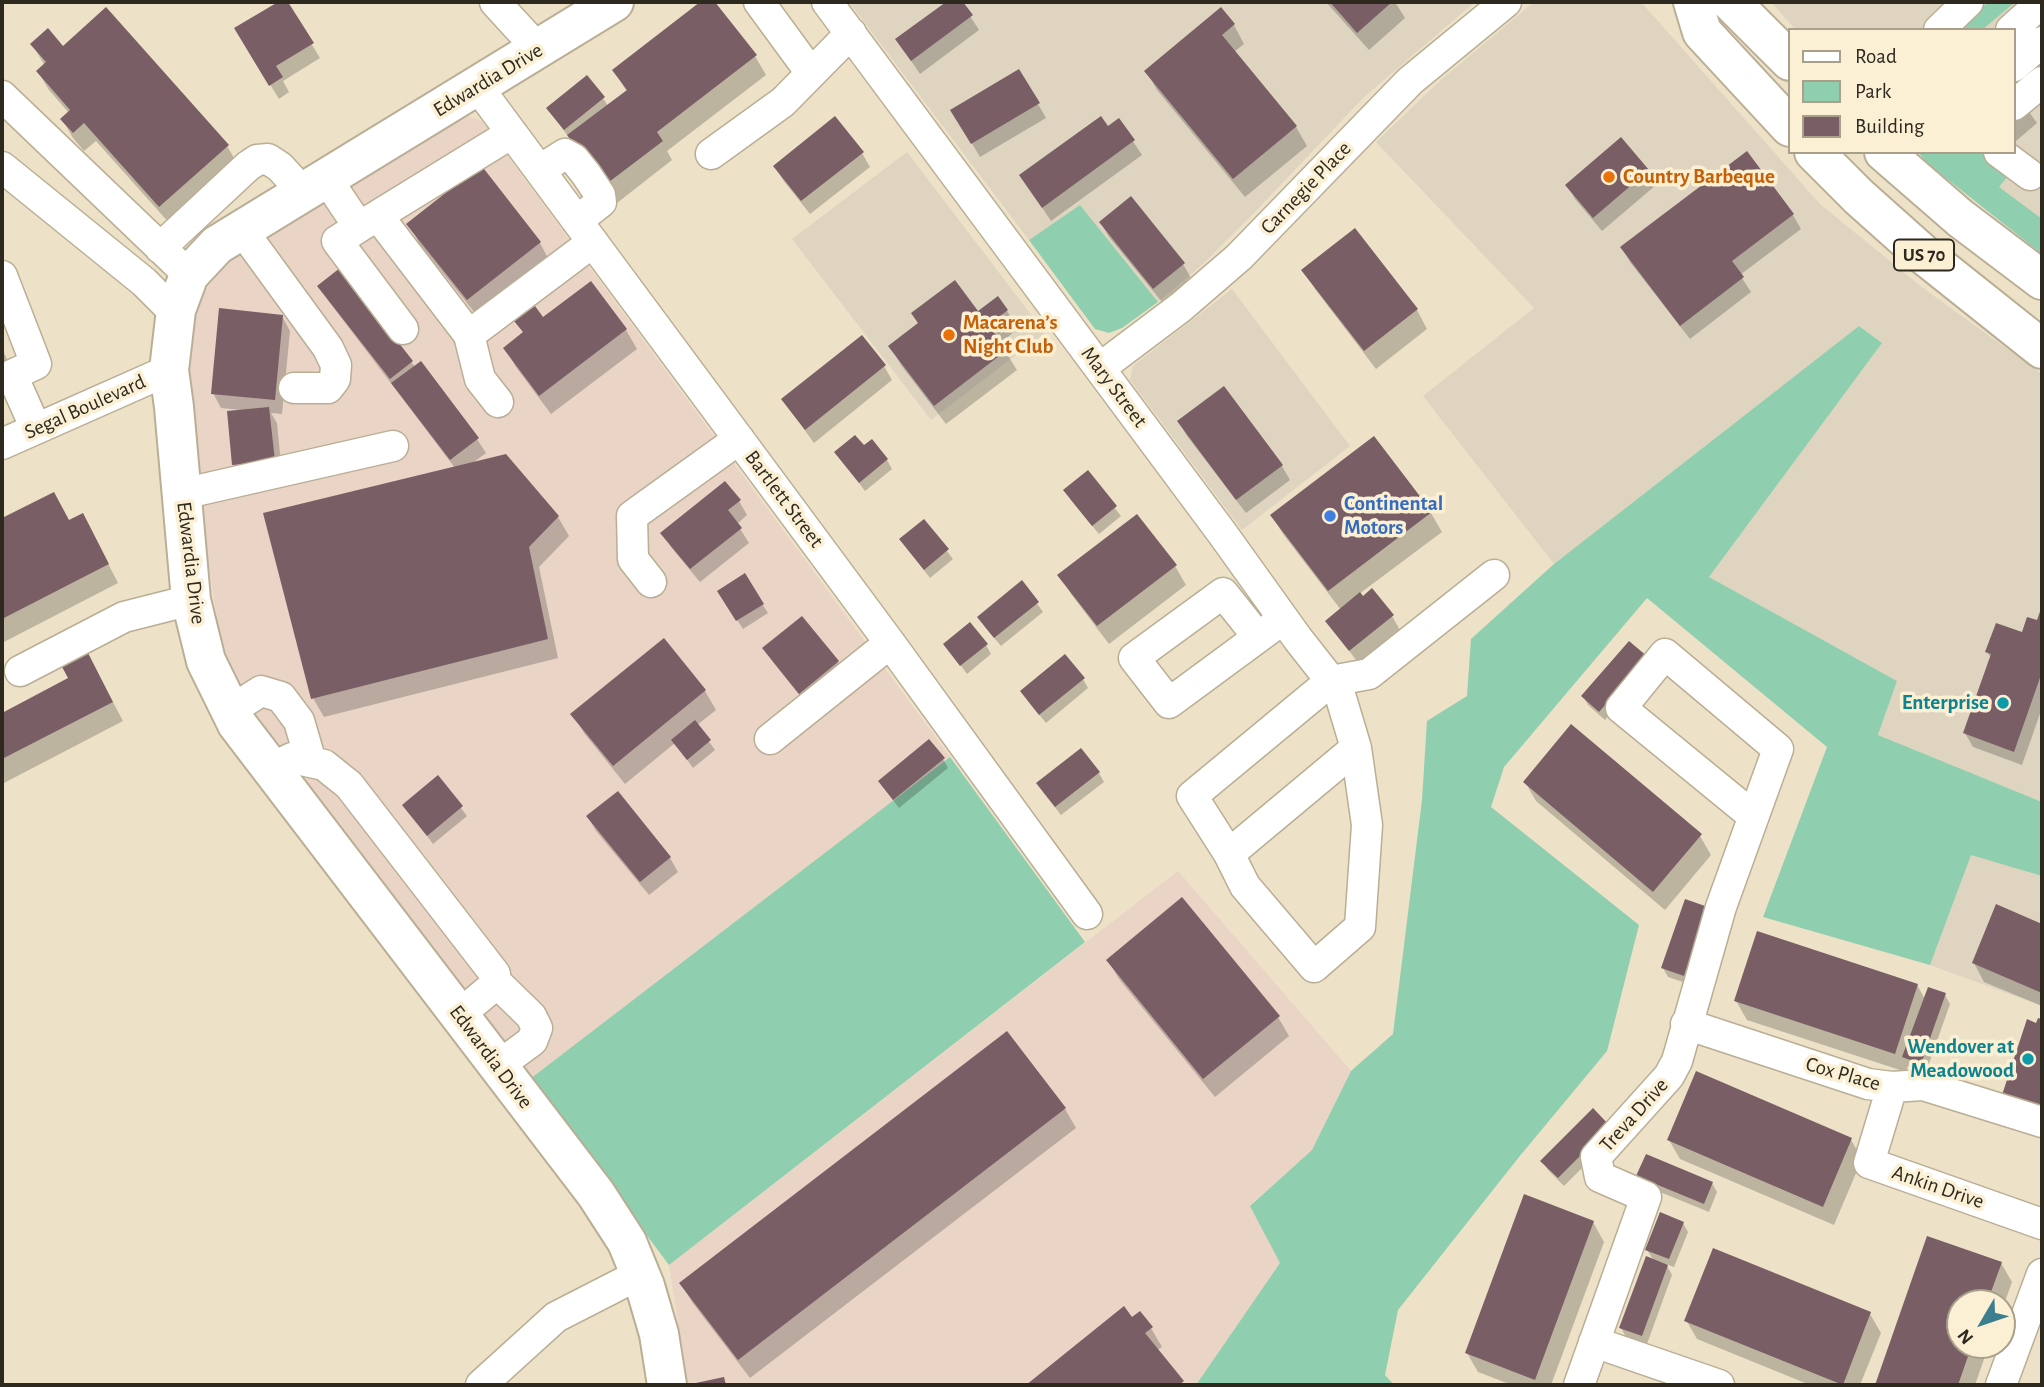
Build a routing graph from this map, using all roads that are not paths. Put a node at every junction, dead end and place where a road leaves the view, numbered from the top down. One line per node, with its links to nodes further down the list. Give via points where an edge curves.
1 (495, 2): 14 (street)
2 (614, 2): 14 (main road, Edwardia Drive)
3 (759, 2): 17 (street)
4 (827, 2): 12 (street, Mary Street)
5 (1506, 2): 42 (street, Carnegie Place, via 1410,81 1239,257)
6 (1693, 2): 22 (main road, via 1702,32)
7 (1731, 2): 15 (main road)
8 (1968, 2): 10 (street)
9 (2042, 2): 11 (street)
10 (1941, 28)
11 (2013, 28)
12 (850, 33): 17 (street); 42 (street, Mary Street)
13 (2042, 42): 16 (street)
14 (538, 49): 19 (main road, Edwardia Drive)
15 (1788, 59)
16 (2016, 64)
17 (811, 73): 24 (street, via 783,102)
18 (2042, 82): 21 (street)
19 (477, 86): 23 (street, Bartlett Street); 30 (main road, Edwardia Drive)
20 (2, 96): 34 (street)
21 (2016, 104)
22 (1788, 125)
23 (512, 133): 31 (street); 33 (street, Bartlett Street)
24 (711, 154)
25 (1816, 154): 41 (main road, US 70, via 1924,255)
26 (1886, 154): 37 (main road, US 70)
27 (2002, 154): 29 (street)
28 (2, 167): 38 (street, via 144,282)
29 (2030, 175)
30 (314, 185): 31 (street); 32 (main road, Edwardia Drive); 34 (street, via 268,159 257,160)
31 (368, 222): 39 (street, via 337,241); 40 (street)
32 (242, 230): 35 (main road, Edwardia Drive, via 217,245); 45 (street, via 336,365 335,379 328,388)
33 (585, 231): 40 (street); 48 (street, Bartlett Street)
34 (160, 248): 35 (street)
35 (189, 275): 38 (main road, Edwardia Drive)
36 (2, 276): 44 (street, via 36,364)
37 (2042, 280)
38 (176, 314): 43 (main road, Edwardia Drive)
39 (403, 329)
40 (469, 335): 46 (street, via 480,379)
41 (2042, 349)
42 (1100, 368): 55 (street, Mary Street)
43 (169, 370): 47 (street, Segal Boulevard); 51 (main road, Edwardia Drive)
44 (7, 378): 47 (street)
45 (294, 388)
46 (498, 402)
47 (36, 429): 49 (street, Segal Boulevard)
48 (739, 439): 53 (street, via 632,516 633,559); 57 (street, Bartlett Street)
49 (2, 444)
50 (393, 446): 51 (street)
51 (182, 494): 54 (main road, Edwardia Drive)
52 (1494, 575): 59 (street, via 1369,674)
53 (651, 582)
54 (191, 600): 58 (street, via 124,617); 60 (main road, Edwardia Drive, via 206,661)
55 (1291, 629): 56 (street); 59 (street, Mary Street)
56 (1258, 637)
57 (890, 643): 61 (street); 67 (street, Bartlett Street)
58 (20, 671)
59 (1331, 681): 62 (street, Mary Street, via 1342,698); 66 (street, via 1192,796)
60 (230, 710): 63 (street, via 261,691 281,697 299,721); 64 (main road, Edwardia Drive)
61 (770, 739)
62 (1356, 748): 66 (street); 66 (street, Mary Street, via 1367,825 1360,927 1314,967 1245,886)
63 (311, 762): 64 (street, via 292,758); 68 (street, via 324,765 358,795 495,974)
64 (271, 768): 69 (main road, Edwardia Drive)
65 (1754, 816): 65 (street, Treva Drive, via 1778,749 1665,654 1621,708); 70 (street, Treva Drive)
66 (1229, 854)
67 (1087, 914)
68 (495, 981): 69 (street, via 487,994); 71 (street, via 531,1016 537,1028 532,1041)
69 (459, 1016): 71 (main road, Edwardia Drive)
70 (1686, 1024): 72 (street, Cox Place, via 1868,1084); 77 (street, Treva Drive, via 1669,1076 1596,1157 1600,1177 1646,1197)
71 (498, 1066): 75 (main road, Edwardia Drive, via 596,1194 627,1242)
72 (1892, 1087): 73 (street, Cox Place, via 1923,1085); 74 (street, Ankin Drive, via 1869,1163)
73 (2042, 1122)
74 (2042, 1224)
75 (640, 1273): 78 (street, via 556,1317); 79 (main road, Edwardia Drive, via 659,1334)
76 (2042, 1275): 82 (street)
77 (1594, 1342): 80 (street, Treva Drive); 81 (street)
78 (481, 1385)
79 (667, 1385)
80 (1579, 1385)
81 (1719, 1385)
82 (2001, 1385)

